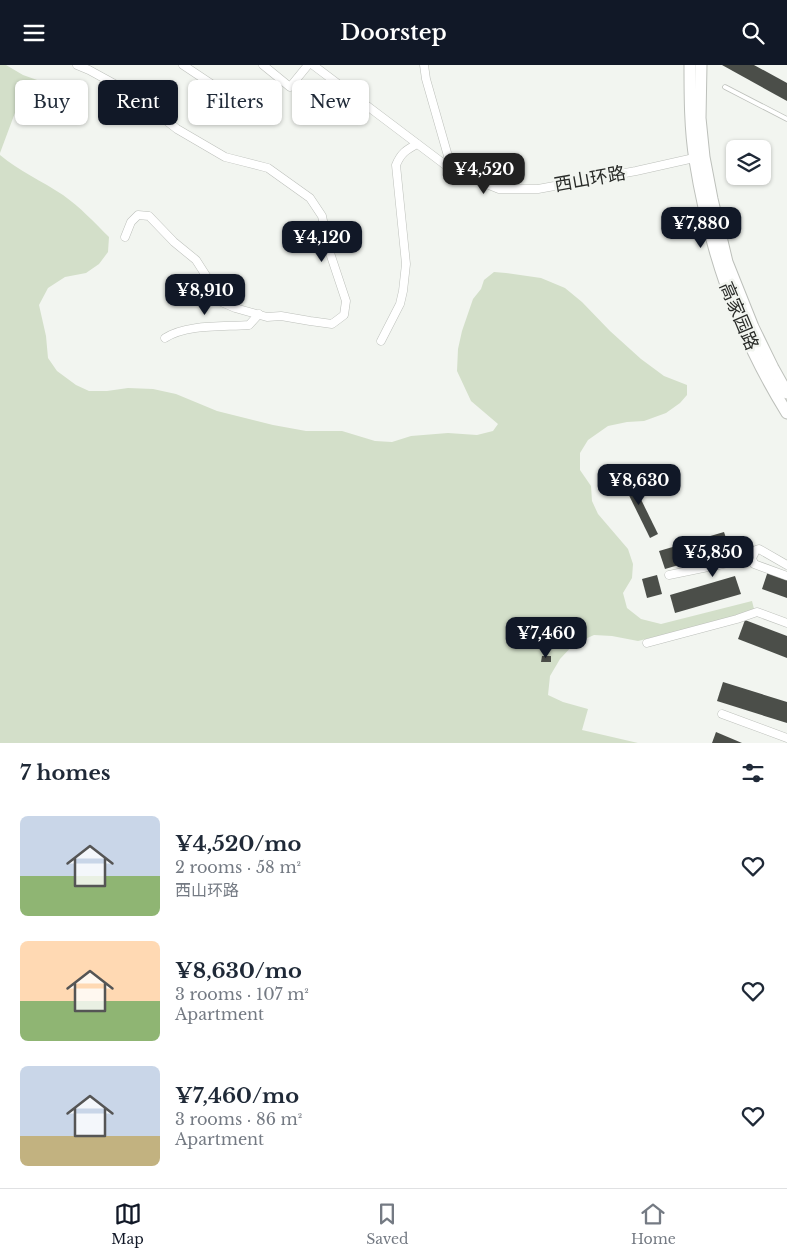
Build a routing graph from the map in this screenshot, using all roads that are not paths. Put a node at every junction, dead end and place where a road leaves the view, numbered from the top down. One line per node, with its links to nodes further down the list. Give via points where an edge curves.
1 (77, 65): 18 (street, via 130,93 177,129 225,157 268,168 310,198 322,217 346,301 344,315 332,323)
2 (183, 65): 9 (street)
3 (263, 65): 4 (street, via 290,87)
4 (308, 65)
5 (313, 65): 12 (street, 西山环路)
6 (424, 65): 14 (street)
7 (690, 65): 13 (main road, 高家园路)
8 (700, 65): 21 (main road, 高家园路, via 704,157 727,261 753,327)
9 (206, 80)
10 (725, 87): 11 (lane)
11 (787, 119)
12 (417, 144): 14 (street, 西山环路); 20 (street, via 404,152 396,165 406,264 400,303)
13 (694, 159): 14 (street, 西山环路, via 538,189 498,189); 22 (main road, 高家园路, via 707,225 722,276 742,327)
14 (452, 170)
15 (125, 237): 17 (street, via 131,221 138,215 149,216 196,260)
16 (183, 299): 17 (street)
17 (219, 301): 18 (street)
18 (259, 314): 19 (street, via 249,325 188,329)
19 (165, 338)
20 (381, 341)
21 (787, 393)
22 (787, 413)
23 (752, 558): 24 (street, via 759,549); 25 (street); 26 (street, via 754,564)
24 (787, 565)
25 (668, 575)
26 (787, 576)
27 (787, 623): 28 (street, via 758,612)
28 (647, 643)
29 (722, 714): 30 (street)
30 (787, 738)

